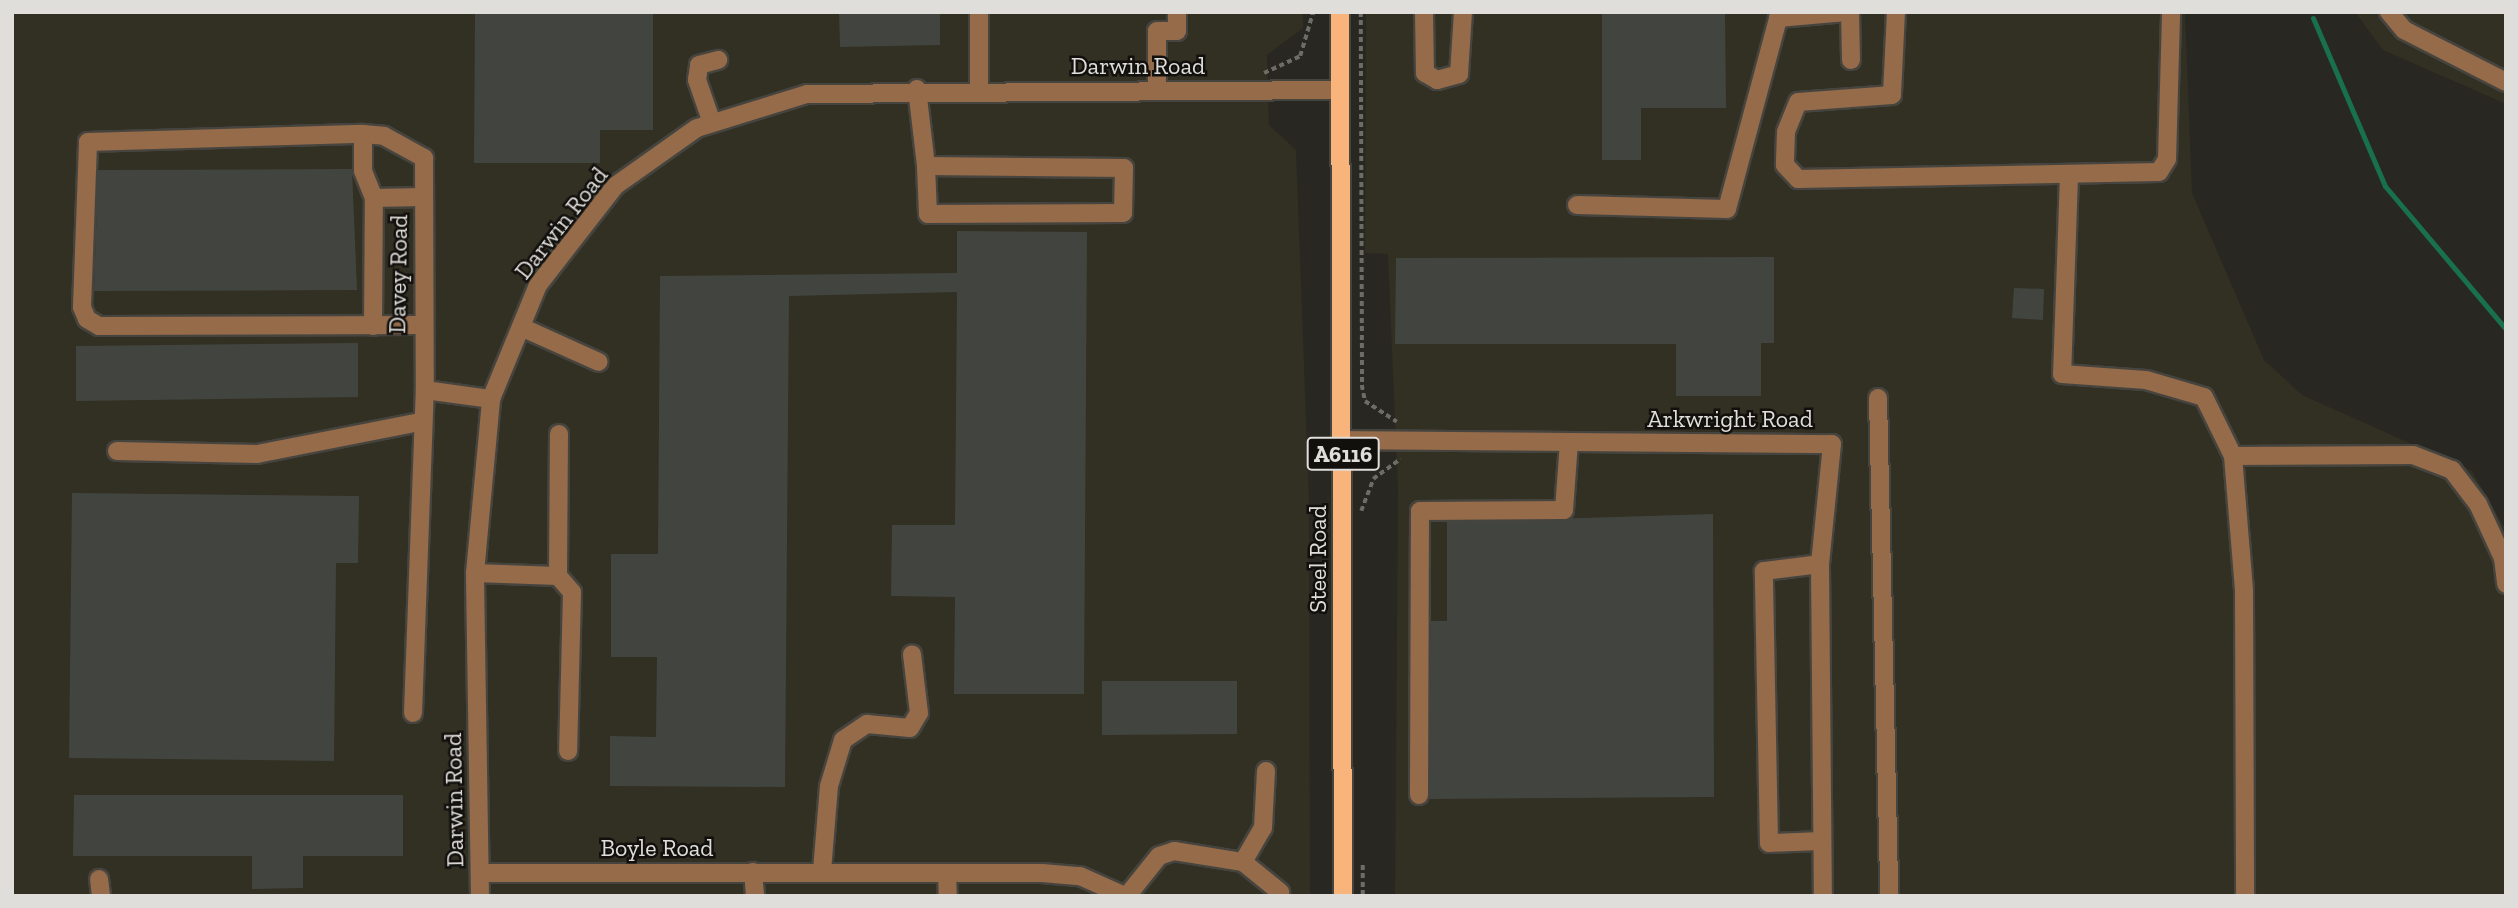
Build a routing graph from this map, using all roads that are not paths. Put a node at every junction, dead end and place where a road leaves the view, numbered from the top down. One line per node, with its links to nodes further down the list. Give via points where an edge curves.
1 (979, 12): 16 (street)
2 (1177, 12): 14 (street, via 1177,31 1157,31)
3 (1340, 12): 15 (main road, Steel Road / A6116)
4 (1424, 12): 5 (street, via 1425,73 1437,80 1459,74)
5 (1463, 12)
6 (1848, 12): 11 (street); 23 (street, via 1778,18 1727,209)
7 (1896, 12): 20 (street, via 1892,95 1798,102 1786,132 1785,165 1798,180)
8 (2171, 12): 20 (street, via 2163,165 2145,176)
9 (2389, 12): 12 (street, via 2404,30)
10 (718, 60): 17 (street, via 699,65 697,80)
11 (1851, 60)
12 (2506, 82)
13 (917, 89): 16 (street, Darwin Road); 17 (street, Darwin Road, via 807,94); 19 (street)
14 (1157, 90): 15 (street, Darwin Road); 16 (street, Darwin Road)
15 (1340, 90): 33 (main road, Steel Road / A6116)
16 (979, 91)
17 (712, 123): 26 (street, Darwin Road, via 615,186 538,285)
18 (363, 134): 21 (street, Davey Road, via 384,136 424,158); 22 (street, via 363,171); 25 (street, via 88,142 82,307 99,326)
19 (926, 166): 19 (street, via 1124,168 1123,213 928,214)
20 (2069, 176): 36 (street, via 2062,374 2146,380 2204,397)
21 (424, 197): 22 (street); 24 (street, Davey Road)
22 (374, 198): 25 (street)
23 (1577, 205)
24 (421, 325): 25 (street); 28 (street, Davey Road)
25 (373, 326)
26 (521, 327): 27 (street); 30 (street, Darwin Road)
27 (599, 362)
28 (425, 390): 30 (street); 31 (street, Davey Road)
29 (1878, 397): 59 (street)
30 (491, 399): 38 (street, Darwin Road)
31 (420, 422): 35 (street, via 257,454); 42 (street, Davey Road)
32 (559, 434): 39 (street)
33 (1343, 440): 34 (street, Arkwright Road); 57 (main road, Steel Road / A6116)
34 (1569, 442): 37 (street, Arkwright Road, via 1832,444); 45 (street, via 1564,510 1420,511)
35 (117, 451)
36 (2233, 456): 40 (street, via 2413,455 2452,470 2483,515 2503,558); 60 (street, via 2244,582)
37 (1820, 564): 46 (street, Arkwright Road); 46 (street, via 1764,571 1769,844)
38 (475, 573): 39 (street); 50 (street, Darwin Road)
39 (558, 576): 43 (street, via 572,592)
40 (2506, 584)
41 (912, 654): 49 (street, via 919,713 910,728 867,724 843,740 828,786)
42 (413, 713)
43 (568, 751)
44 (1266, 771): 47 (street, via 1263,828)
45 (1419, 795)
46 (1819, 841): 58 (street, Arkwright Road)
47 (1243, 862): 52 (street); 56 (street, via 1174,851 1159,856)
48 (753, 872): 49 (street, Boyle Road); 50 (street, Boyle Road); 54 (street)
49 (829, 872): 51 (street, Boyle Road)
50 (480, 873): 53 (street, Darwin Road)
51 (947, 873): 55 (street); 56 (street, Boyle Road, via 1080,876)
52 (1280, 892)
53 (480, 896)
54 (755, 896)
55 (948, 896)
56 (1126, 896)
57 (1343, 896)
58 (1823, 896)
59 (1889, 896)
60 (2245, 896)

